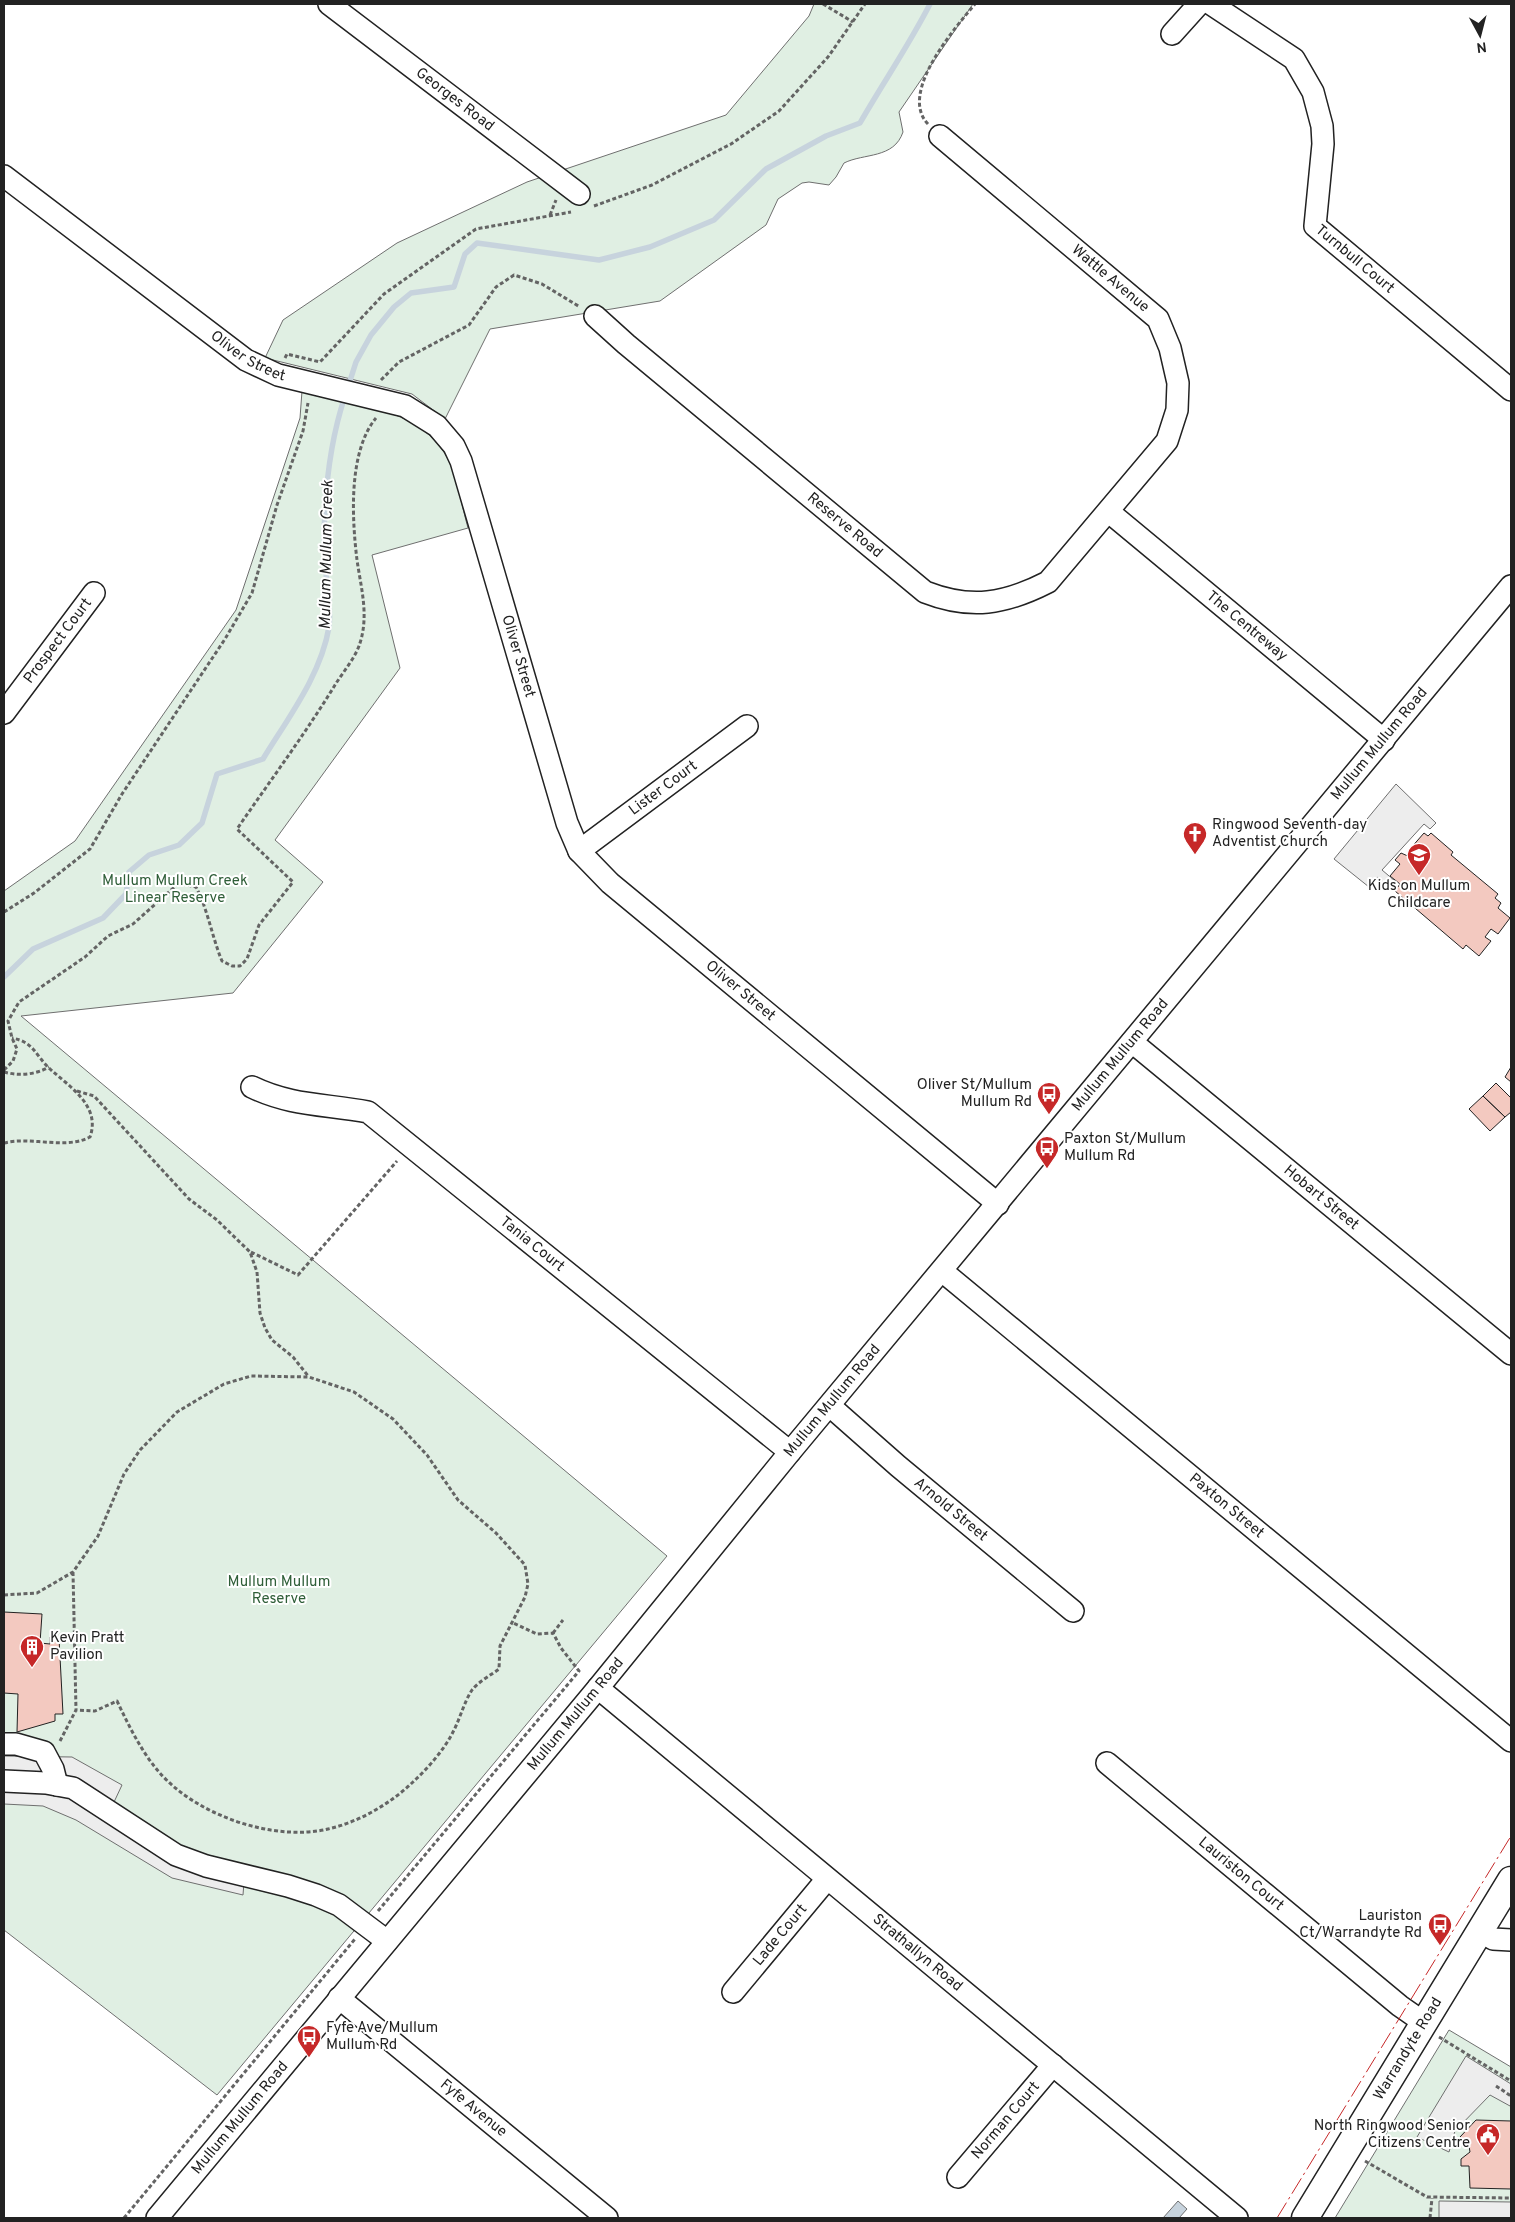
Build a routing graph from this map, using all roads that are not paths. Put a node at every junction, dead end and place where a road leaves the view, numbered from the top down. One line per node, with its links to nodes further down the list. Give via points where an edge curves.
1 (329, 4): 7 (street, Georges Road)
2 (1199, 4): 4 (street)
3 (1211, 4): 9 (street, Turnbull Court, via 1294,59 1313,92 1323,144 1315,226)
4 (1172, 34)
5 (940, 136): 10 (street, Wattle Avenue, via 1158,319 1170,348 1178,383 1177,410 1166,441)
6 (4, 176): 16 (street, Oliver Street, via 246,360 278,375 406,406 446,435 461,461 567,823)
7 (579, 194)
8 (595, 316): 10 (street, Reserve Road, via 925,592 944,600 994,602 1024,595 1048,582)
9 (1511, 390)
10 (1109, 512): 15 (street, The Centreway)
11 (1511, 586): 15 (street, Mullum Mullum Road)
12 (94, 593): 13 (street, Prospect Court)
13 (4, 714)
14 (747, 726): 16 (street, Lister Court)
15 (1384, 740): 17 (street, Mullum Mullum Road)
16 (579, 851): 19 (street, Oliver Street, via 610,883)
17 (1132, 1042): 19 (street, Mullum Mullum Road); 21 (street, Hobart Street)
18 (252, 1087): 23 (street, Tania Court, via 296,1103 368,1112)
19 (998, 1204): 20 (street, Mullum Mullum Road)
20 (942, 1271): 22 (street, Mullum Mullum Road); 26 (street, Paxton Street)
21 (1511, 1354)
22 (830, 1406): 23 (street, Mullum Mullum Road); 24 (street, Arnold Street)
23 (790, 1452): 25 (street, Mullum Mullum Road)
24 (1073, 1611)
25 (598, 1688): 31 (street, Strathallyn Road); 35 (street, Mullum Mullum Road)
26 (1511, 1741)
27 (4, 1744): 30 (street, via 44,1752)
28 (1107, 1763): 38 (street, Lauriston Court)
29 (4, 1781): 30 (street)
30 (56, 1785): 35 (street, via 73,1788 176,1856 316,1895 339,1905)
31 (827, 1879): 36 (street, Lade Court); 39 (street, Strathallyn Road)
32 (1511, 1880): 33 (main road, Warrandyte Road)
33 (1479, 1930): 34 (street, via 1493,1939); 38 (main road, Warrandyte Road)
34 (1511, 1940)
35 (387, 1941): 37 (street, Mullum Mullum Road)
36 (733, 1992)
37 (339, 1998): 41 (street, Mullum Mullum Road); 42 (street, Fyfe Avenue)
38 (1431, 2029): 44 (main road, Warrandyte Road)
39 (1053, 2065): 40 (street, Norman Court); 43 (street, Strathallyn Road)
40 (958, 2177)
41 (157, 2218)
42 (607, 2218)
43 (1237, 2218)
44 (1305, 2218)

